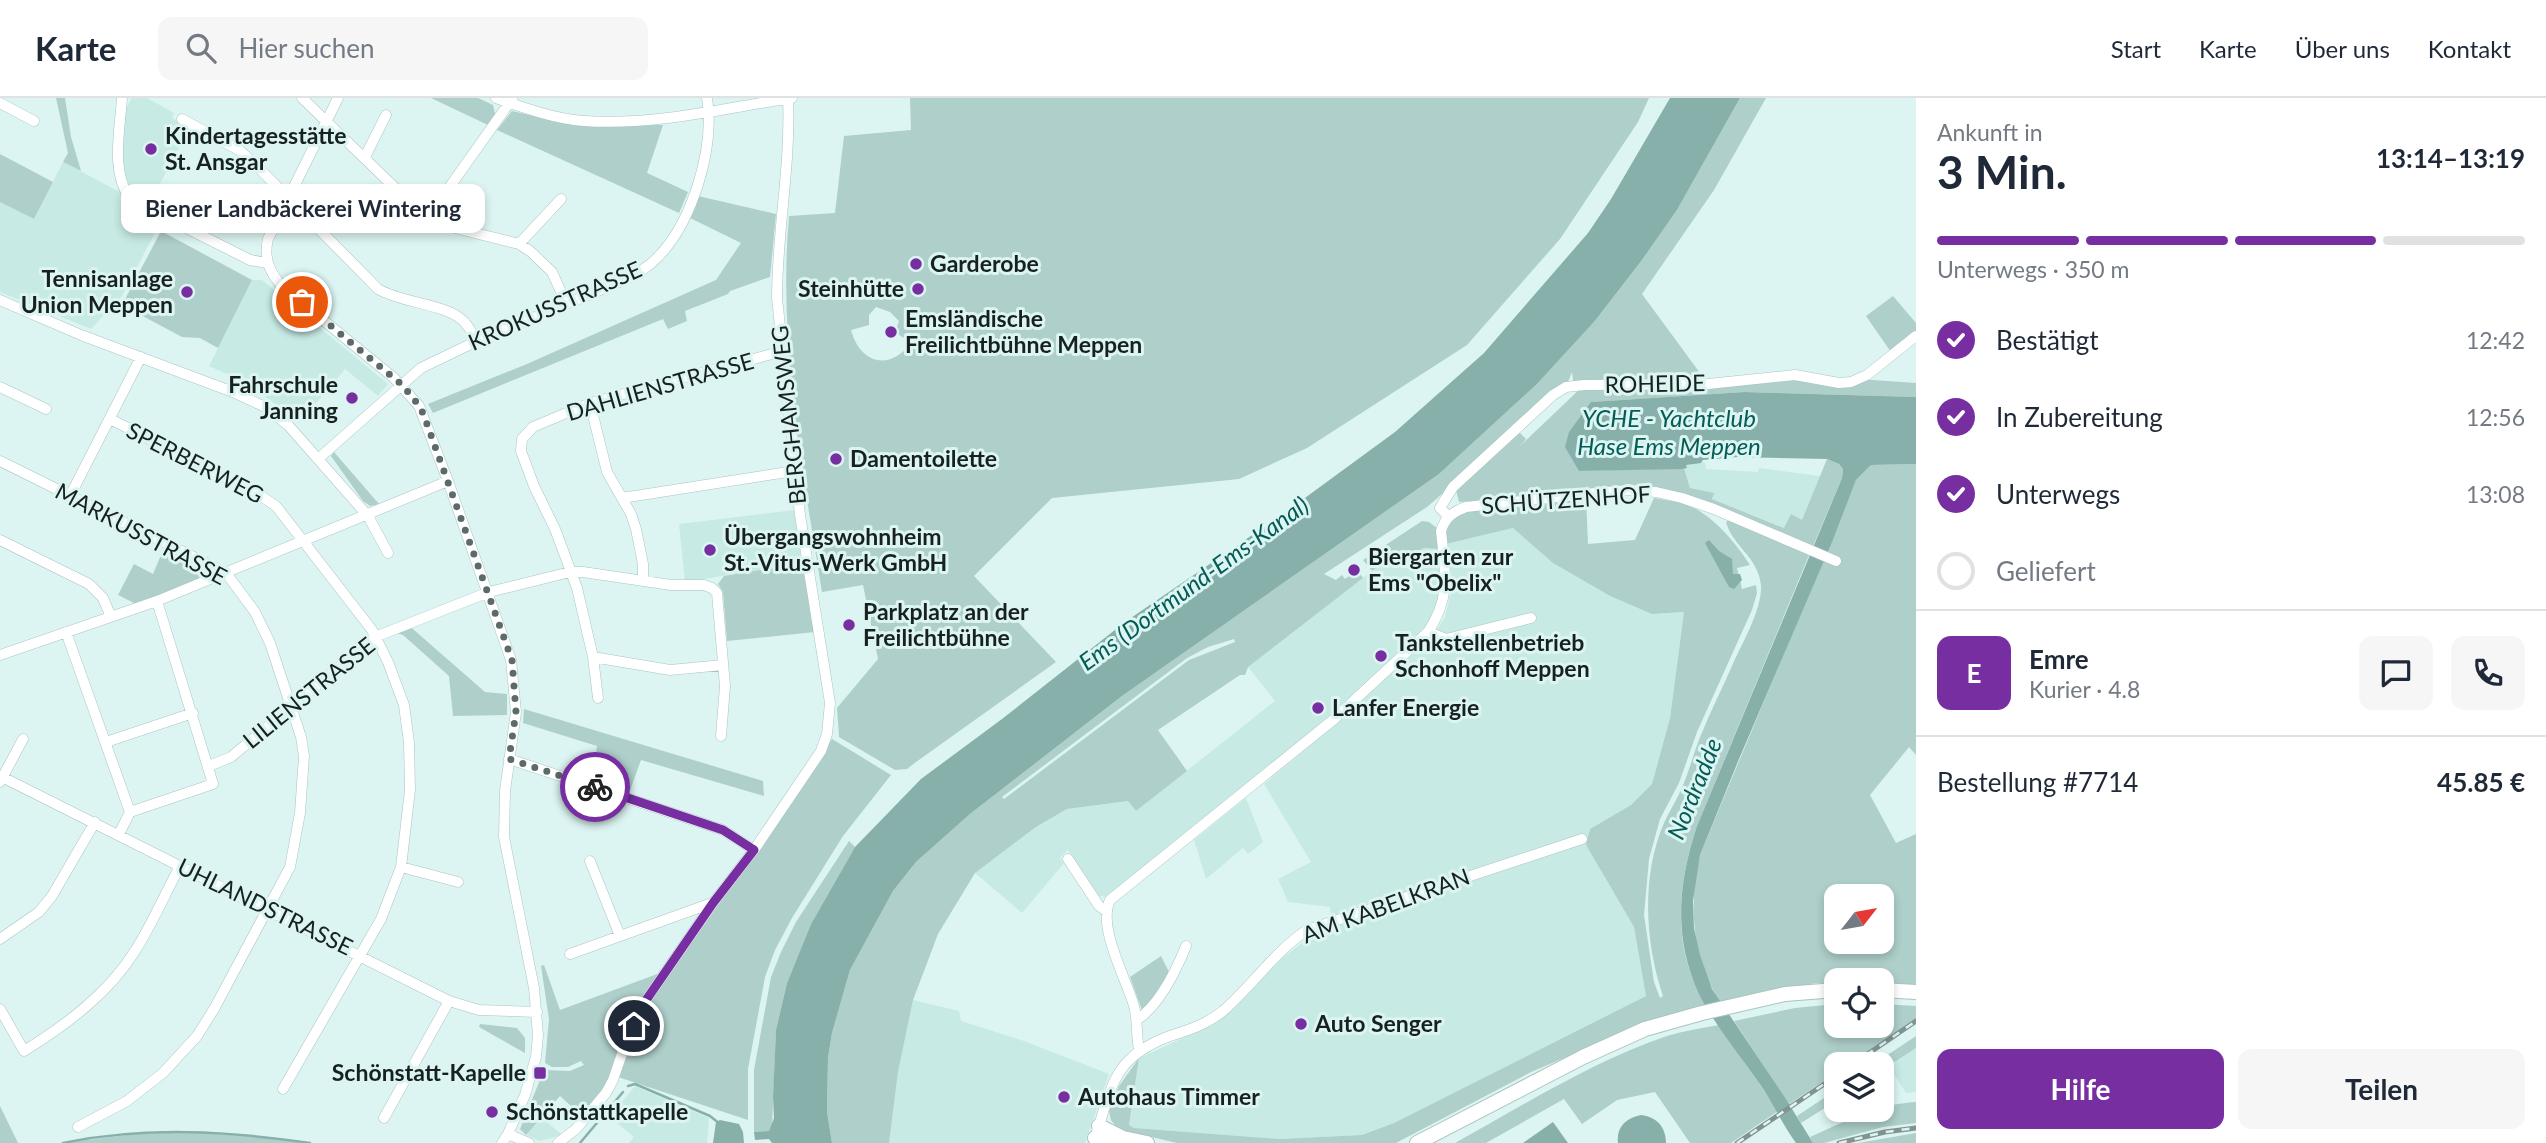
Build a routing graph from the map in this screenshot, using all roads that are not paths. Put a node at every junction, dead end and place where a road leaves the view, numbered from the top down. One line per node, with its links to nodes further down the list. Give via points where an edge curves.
1 (122, 98): 19 (street, via 119,176 131,200 250,260)
2 (302, 98): 13 (street)
3 (338, 98): 13 (street)
4 (496, 98): 7 (street)
5 (707, 98): 9 (street, KROKUSSTRASSE)
6 (790, 98): 9 (street); 24 (street, BERGHAMSWEG, via 777,267)
7 (511, 100): 9 (street, via 584,121 634,121); 17 (street)
8 (0, 103): 12 (street)
9 (709, 111): 21 (street, KROKUSSTRASSE, via 699,177 685,216 659,257 643,271)
10 (386, 115): 14 (street)
11 (182, 119): 15 (street, via 239,150)
12 (34, 121)
13 (327, 122): 14 (street); 15 (street)
14 (365, 157): 17 (street, via 404,199)
15 (288, 198): 19 (street, via 268,239); 23 (street, via 378,289 404,301 451,312 467,324)
16 (561, 199): 18 (street)
17 (429, 216): 18 (street, via 462,230)
18 (519, 244): 21 (street, via 552,272)
19 (267, 264): 26 (street, via 284,288)
20 (0, 300): 25 (street)
21 (566, 303): 23 (street, KROKUSSTRASSE)
22 (1916, 336): 38 (street, ROHEIDE, via 1851,382 1795,375 1708,384 1566,387 1453,486 1440,508)
23 (477, 341): 26 (street, KROKUSSTRASSE, via 421,368)
24 (783, 351): 28 (street, DAHLIENSTRASSE); 33 (street, BERGHAMSWEG)
25 (141, 357): 30 (street); 31 (street, via 265,407)
26 (401, 384): 31 (street, KROKUSSTRASSE); 34 (street, via 419,406)
27 (0, 387): 29 (street)
28 (590, 403): 36 (street, via 607,472); 43 (street, DAHLIENSTRASSE, via 528,430 521,445)
29 (46, 409)
30 (110, 419): 35 (street); 40 (street, SPERBERWEG, via 268,500)
31 (318, 459): 37 (street)
32 (0, 461): 35 (street, MARKUSSTRASSE)
33 (794, 471): 36 (street); 69 (street, BERGHAMSWEG, via 830,719 821,751)
34 (449, 481): 37 (street); 46 (street)
35 (70, 496): 44 (street, MARKUSSTRASSE)
36 (622, 498): 45 (street, via 636,529)
37 (368, 516): 40 (street); 41 (street)
38 (1448, 516): 42 (street, SCHÜTZENHOF, via 1466,507 1490,504 1656,492 1714,509); 51 (street, SCHÜTZENHOF, via 1441,531 1447,583 1439,614)
39 (0, 540): 48 (street, via 89,584 103,598)
40 (304, 541): 44 (street); 52 (street, SPERBERWEG)
41 (388, 554)
42 (1835, 560)
43 (570, 572): 45 (street, LILIENSTRASSE); 46 (street, LILIENSTRASSE); 54 (street, DAHLIENSTRASSE)
44 (226, 573): 47 (street); 57 (street, MARKUSSTRASSE, via 260,622)
45 (643, 581): 55 (street, LILIENSTRASSE, via 712,588 717,593)
46 (489, 592): 52 (street, LILIENSTRASSE); 62 (street, via 512,660 515,685)
47 (157, 601): 48 (street); 58 (street)
48 (111, 617): 50 (street)
49 (1531, 618): 51 (street, via 1447,639)
50 (66, 632): 53 (street); 61 (street)
51 (1428, 632): 77 (street, SCHÜTZENHOF, via 1333,720 1110,900)
52 (375, 637): 57 (street, LILIENSTRASSE); 73 (street, SPERBERWEG, via 404,705 409,743 410,790)
53 (0, 655)
54 (593, 657): 55 (street, via 670,670); 56 (street, DAHLIENSTRASSE)
55 (723, 666): 59 (street, LILIENSTRASSE)
56 (598, 698)
57 (291, 705): 63 (street, LILIENSTRASSE, via 231,757); 76 (street, MARKUSSTRASSE, via 304,756 300,813 290,867)
58 (193, 713): 61 (street); 63 (street)
59 (721, 736)
60 (23, 739): 64 (street)
61 (106, 742): 65 (street)
62 (509, 759): 69 (street, via 723,830); 92 (street, via 504,836)
63 (209, 766): 65 (street, via 213,784)
64 (1, 778): 66 (street, UHLANDSTRASSE)
65 (130, 813): 67 (street)
66 (95, 822): 67 (street, UHLANDSTRASSE); 79 (street, via 52,896 39,912)
67 (119, 834): 72 (street, UHLANDSTRASSE)
68 (1582, 839): 95 (street, AM KABELKRAN, via 1307,930 1284,947 1220,1013)
69 (754, 850): 75 (street, BERGHAMSWEG)
70 (1068, 859): 77 (street)
71 (590, 861): 78 (street)
72 (180, 866): 76 (street, UHLANDSTRASSE); 91 (street, via 134,952 99,995 50,1035 24,1051)
73 (401, 867): 74 (street); 82 (street, SPERBERWEG)
74 (458, 882)
75 (713, 903): 78 (street); 102 (street, BERGHAMSWEG, via 642,1006 606,1093)
76 (269, 910): 82 (street, UHLANDSTRASSE); 98 (street, MARKUSSTRASSE, via 214,1009 181,1055 127,1101)
77 (1106, 911): 94 (street)
78 (620, 936): 81 (street)
79 (0, 939)
80 (1186, 946): 94 (street, via 1151,1009)
81 (570, 954)
82 (361, 955): 87 (street, UHLANDSTRASSE); 96 (street, SPERBERWEG)
83 (1824, 991): 90 (highway, via 1785,994)
84 (1894, 991): 85 (highway)
85 (1916, 992)
86 (1894, 1000): 89 (highway)
87 (449, 1001): 92 (street, UHLANDSTRASSE, via 479,1010); 97 (street)
88 (1824, 1001): 90 (highway)
89 (1916, 1001)
90 (1744, 1007): 93 (highway)
91 (0, 1009)
92 (537, 1012): 100 (street, via 532,1073)
93 (1704, 1017): 104 (highway, via 1645,1029 1610,1044); 105 (highway, via 1613,1051)
94 (1137, 1020): 95 (street)
95 (1139, 1049): 99 (street, via 1116,1077)
96 (283, 1089)
97 (384, 1118)
98 (78, 1127)
99 (1096, 1136): 103 (highway)
100 (505, 1138): 101 (street)
101 (529, 1143)
102 (558, 1143)
103 (1147, 1143)
104 (1417, 1143)
105 (1434, 1143)

